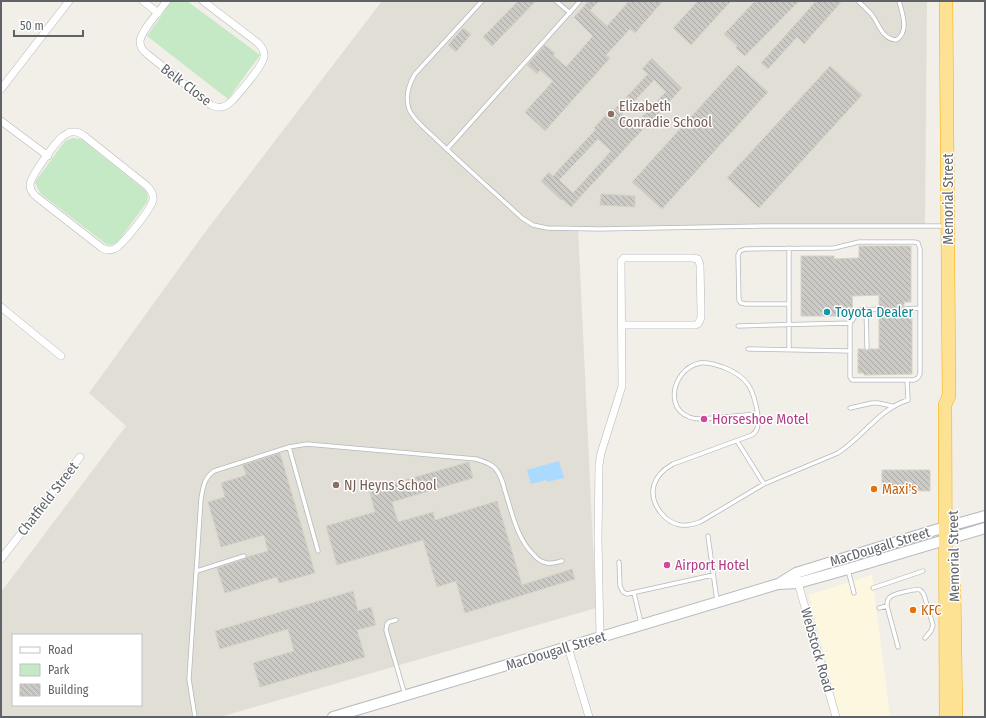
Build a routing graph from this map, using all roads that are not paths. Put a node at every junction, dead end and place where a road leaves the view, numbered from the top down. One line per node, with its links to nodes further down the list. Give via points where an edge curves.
1 (69, 1): 13 (street)
2 (143, 1): 11 (street)
3 (167, 1): 11 (street, Belk Close)
4 (204, 1): 11 (street, Belk Close, via 258,42 264,52 260,67 230,104 219,108 211,105 142,49 142,34)
5 (482, 1): 15 (lane, via 410,82 409,109)
6 (556, 1): 12 (lane)
7 (580, 1): 12 (lane)
8 (858, 1): 9 (lane, via 872,14 885,35 896,40 904,29)
9 (899, 1)
10 (946, 1): 17 (highway, Memorial Street)
11 (158, 13)
12 (570, 13): 15 (lane)
13 (1, 89)
14 (1, 121): 16 (street)
15 (447, 149): 17 (lane, via 527,222 547,228)
16 (48, 156): 16 (street, via 62,137 70,132 77,132 87,137 151,190 153,199 150,207 117,247 110,250 102,248 32,192 31,181)
17 (948, 226): 44 (highway, Memorial Street, via 949,396 945,405)
18 (788, 248): 19 (lane); 19 (lane, via 745,249 738,255 741,303); 21 (lane, via 834,248 859,242 916,242 920,249)
19 (789, 304): 27 (lane)
20 (1, 307): 33 (street)
21 (920, 308): 24 (lane); 34 (lane, via 920,376)
22 (866, 309): 23 (lane); 25 (lane, via 858,311); 29 (lane)
23 (879, 309)
24 (904, 309)
25 (850, 323): 27 (lane); 32 (lane)
26 (622, 325): 26 (street, via 622,259 698,259 701,311 698,324); 64 (street, via 622,386 599,465)
27 (789, 325): 28 (lane); 31 (lane)
28 (738, 326)
29 (867, 348)
30 (748, 349): 31 (lane)
31 (789, 350): 32 (lane)
32 (850, 351): 34 (lane, via 852,380)
33 (61, 356)
34 (907, 380): 35 (lane, via 908,400)
35 (892, 406): 36 (lane, via 875,402); 41 (lane, via 838,453)
36 (850, 408)
37 (757, 414): 37 (lane, via 690,418 677,407 674,397 676,386 682,375 691,367 701,363 714,364 735,372 748,384); 38 (lane, via 757,431 748,438)
38 (737, 441): 41 (lane); 41 (lane, via 668,467 654,486 652,497 657,508 672,523 688,526 700,522)
39 (289, 447): 46 (lane); 49 (lane, via 314,444 486,462 495,468 501,477 520,536 527,548 545,563); 52 (lane, via 218,469 207,477 202,499)
40 (80, 457): 48 (street, Chatfield Street)
41 (764, 484)
42 (985, 516): 44 (street, MacDougall Street)
43 (985, 528): 44 (street, MacDougall Street)
44 (949, 532): 51 (street, MacDougall Street); 55 (street, MacDougall Street); 73 (highway, Memorial Street); 74 (highway, Memorial Street)
45 (708, 536): 54 (lane)
46 (318, 551)
47 (244, 556): 52 (lane)
48 (1, 560)
49 (562, 561)
50 (619, 562): 57 (lane, via 622,591 627,594)
51 (848, 569): 55 (street, MacDougall Street); 58 (lane)
52 (197, 571): 69 (lane, via 190,679)
53 (923, 571): 56 (lane)
54 (713, 575): 57 (lane); 59 (lane)
55 (797, 578): 59 (street, MacDougall Street); 72 (street, Webstock Road)
56 (873, 588)
57 (634, 593): 63 (lane)
58 (854, 593)
59 (717, 602): 63 (street, MacDougall Street)
60 (886, 606): 61 (lane); 65 (lane, via 891,596 921,590 933,625); 67 (lane)
61 (879, 608)
62 (396, 620): 68 (lane, via 388,622 386,630)
63 (642, 625): 64 (street, MacDougall Street)
64 (600, 638): 66 (street, MacDougall Street)
65 (925, 638)
66 (568, 647): 68 (street, MacDougall Street); 71 (street)
67 (898, 647)
68 (405, 696): 70 (street, MacDougall Street)
69 (195, 717)
70 (333, 717)
71 (589, 717)
72 (836, 717)
73 (946, 717)
74 (956, 717)

